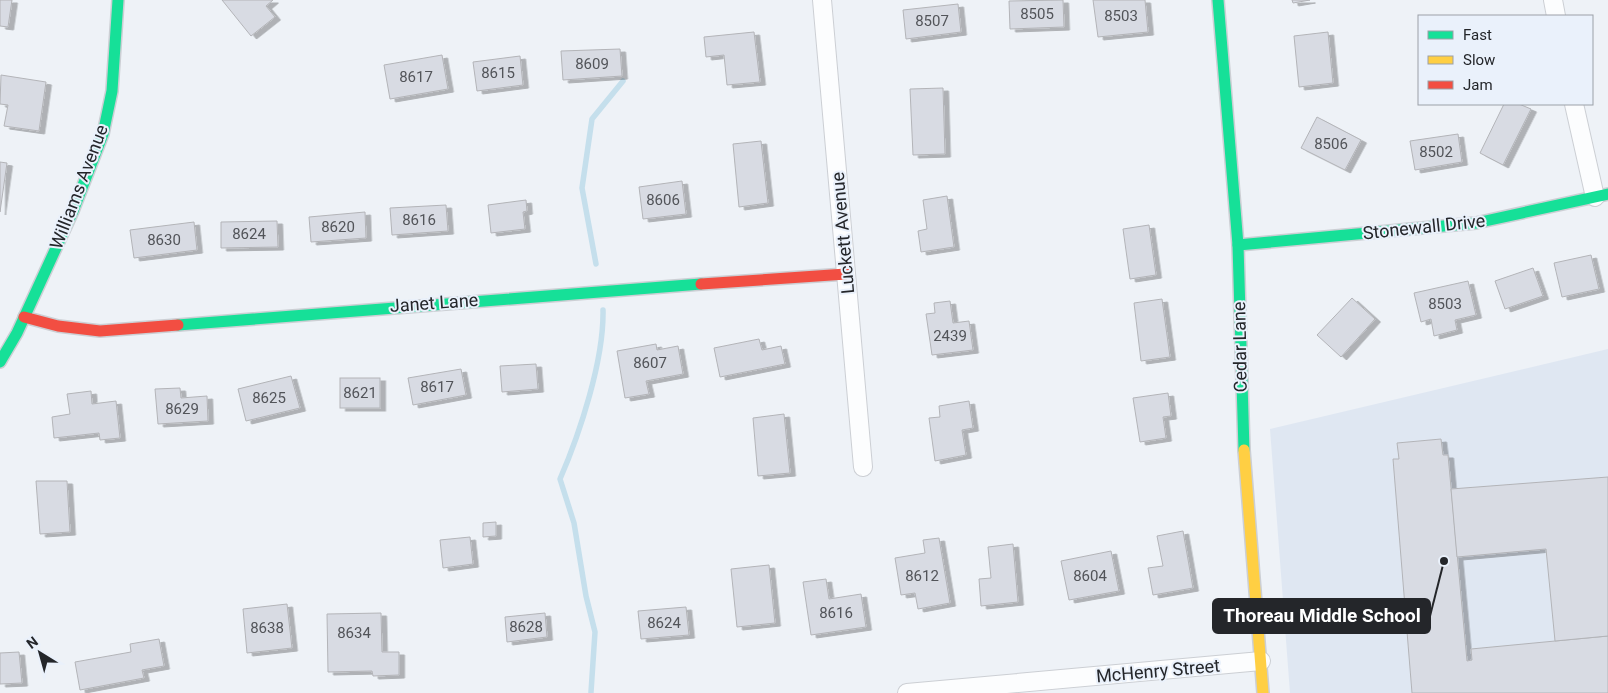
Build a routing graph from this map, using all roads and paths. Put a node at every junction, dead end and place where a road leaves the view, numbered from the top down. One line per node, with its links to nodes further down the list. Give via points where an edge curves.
1 (118, 0): 10 (street, Williams Avenue, via 112,91 103,134 73,211)
2 (822, 0): 9 (street, Luckett Avenue)
3 (1218, 0): 8 (street, Cedar Lane)
4 (1553, 0): 5 (street)
5 (1556, 15)
6 (1574, 105): 7 (street)
7 (1601, 195): 8 (street, Stonewall Drive, via 1476,223)
8 (1238, 245): 13 (street, Cedar Lane, via 1243,443)
9 (846, 274): 10 (street, Janet Lane, via 545,294 100,331); 12 (street, Luckett Avenue)
10 (24, 318): 11 (street, Williams Avenue)
11 (0, 362)
12 (863, 467)
13 (1261, 661): 14 (street, McHenry Street); 15 (street, Cedar Lane)
14 (907, 693)
15 (1263, 693)

